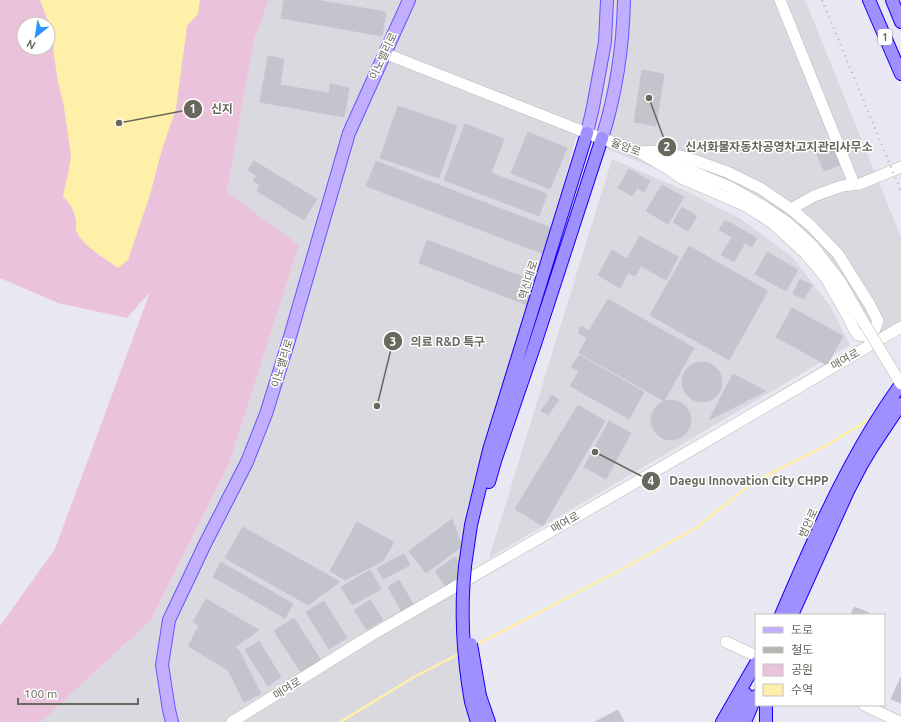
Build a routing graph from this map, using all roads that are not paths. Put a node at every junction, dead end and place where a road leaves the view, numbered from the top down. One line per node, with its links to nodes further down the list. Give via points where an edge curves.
1 (409, 0): 8 (main road, 이노밸리로)
2 (607, 0): 10 (main road, 혁신대로, via 605,42)
3 (624, 0): 11 (main road, via 618,69)
4 (780, 0): 14 (street)
5 (869, 0): 9 (highway, 1)
6 (892, 0): 7 (highway, 1)
7 (901, 22)
8 (384, 53): 10 (street, 율암로); 29 (main road, 이노밸리로, via 348,133 289,340 263,421 247,462 169,620 162,665)
9 (901, 74)
10 (587, 133): 11 (street, 율암로); 19 (highway, 혁신대로, via 489,450 471,525)
11 (602, 138): 12 (street, 율암로); 19 (highway, via 493,468)
12 (639, 152): 15 (street, via 659,150 727,172 760,188); 15 (street, via 681,178 746,206 771,222 805,253 826,278 858,335 866,336 875,329 878,321 870,305 838,254); 17 (street, 율암로, bridge, via 730,187 788,223 812,245 836,275)
13 (901, 167): 14 (street, via 860,184)
14 (854, 184): 15 (street, via 814,196)
15 (791, 209)
16 (901, 326): 30 (street, 매여로, via 370,636)
17 (901, 384): 20 (highway, 범안로, via 872,427 830,506)
18 (901, 404): 20 (highway, 범안로, via 854,479)
19 (468, 566): 31 (highway, bridge, via 463,588 466,674 476,699)
20 (793, 599): 21 (highway, 범안로); 22 (highway, 범안로)
21 (782, 614)
22 (792, 614)
23 (726, 642): 24 (street)
24 (754, 658): 32 (highway)
25 (755, 673): 33 (highway)
26 (755, 698): 34 (highway)
27 (766, 706): 35 (highway)
28 (866, 706): 36 (street)
29 (172, 722)
30 (232, 722)
31 (481, 722)
32 (722, 722)
33 (734, 722)
34 (745, 722)
35 (766, 722)
36 (900, 722)

